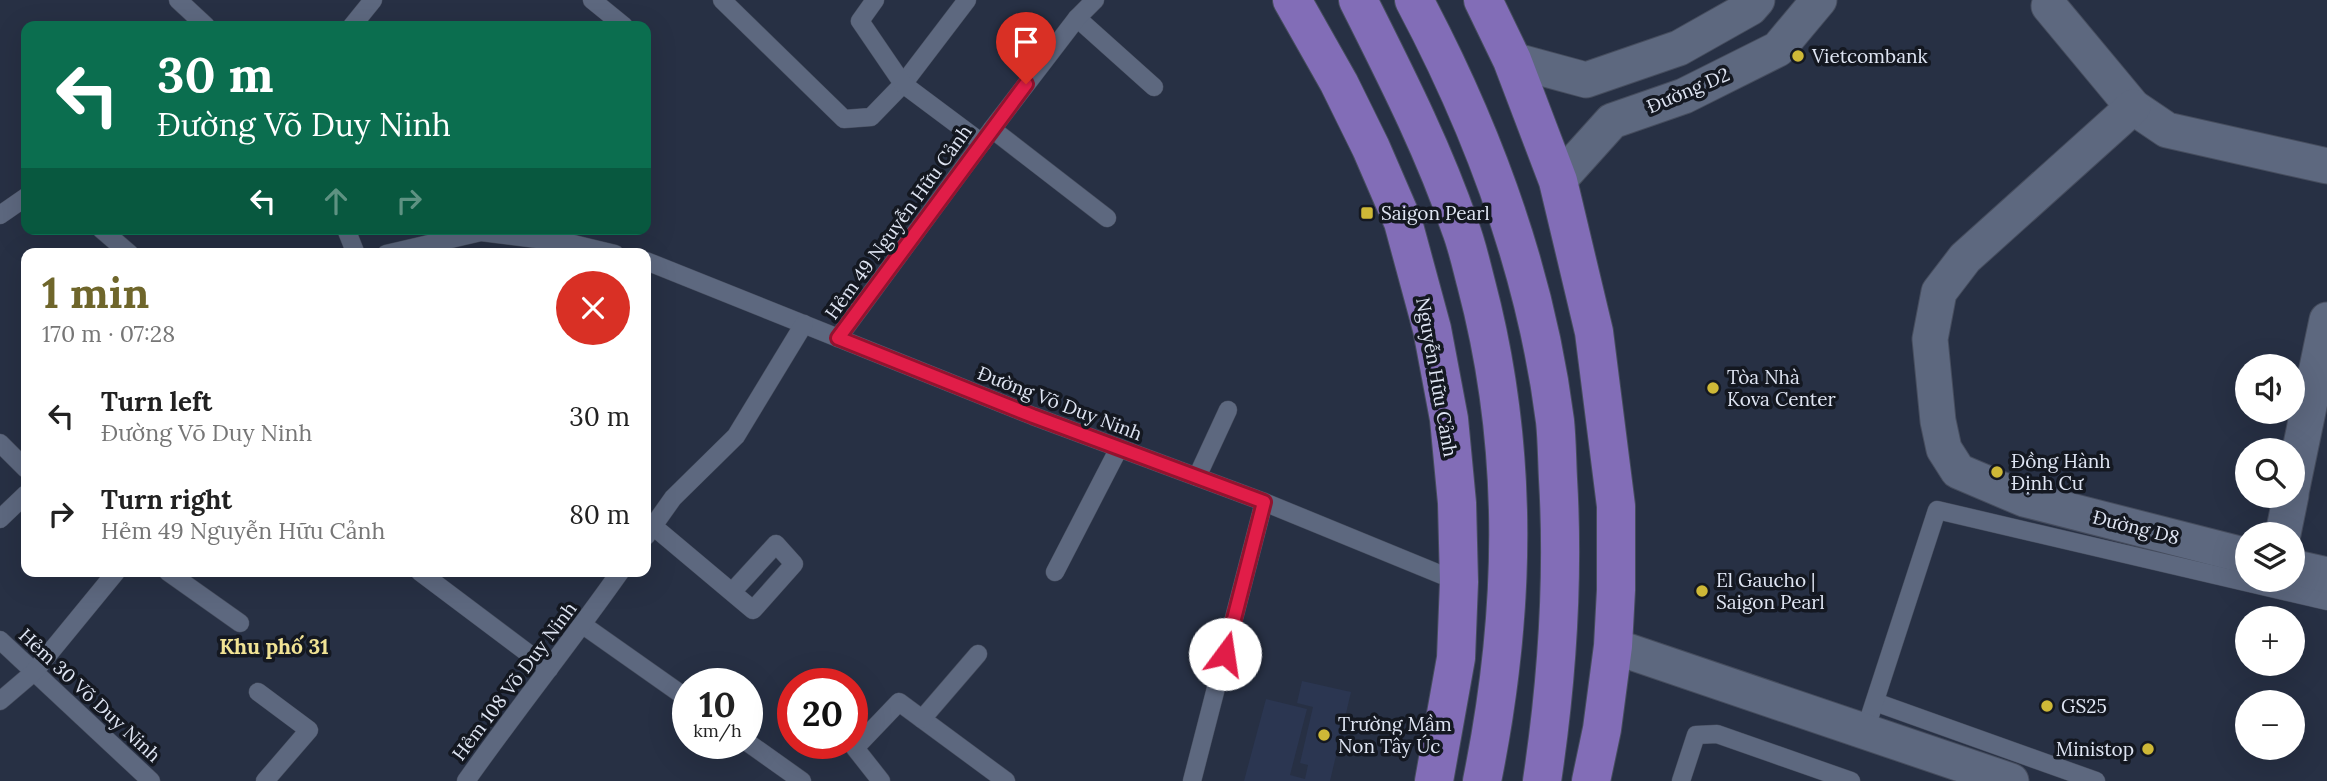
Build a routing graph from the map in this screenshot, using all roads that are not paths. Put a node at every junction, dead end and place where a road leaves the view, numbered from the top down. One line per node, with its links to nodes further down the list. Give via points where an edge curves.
1 (178, 0): 16 (lane)
2 (373, 0): 17 (lane)
3 (592, 0): 18 (lane)
4 (722, 0): 20 (lane, via 844,119 871,117)
5 (875, 0): 20 (lane, via 860,21)
6 (967, 0): 20 (lane)
7 (1095, 0): 15 (lane, Hẻm 49 Nguyễn Hữu Cảnh)
8 (1292, 0): 58 (main road, Nguyễn Hữu Cảnh, via 1339,83 1404,222 1449,419)
9 (1358, 0): 83 (main road, via 1422,128 1461,228 1488,331 1510,509 1505,629 1495,719)
10 (1414, 0): 84 (main road, via 1487,155 1519,249 1555,422 1559,624)
11 (1483, 0): 19 (main road)
12 (1757, 0): 19 (street, via 1679,48 1586,80)
13 (1819, 0): 25 (street, Đường D2, via 1778,49 1684,96 1612,121)
14 (2049, 6): 22 (street)
15 (1077, 18): 21 (lane); 23 (lane, Hẻm 49 Nguyễn Hữu Cảnh)
16 (201, 21)
17 (356, 21)
18 (618, 21)
19 (1512, 60): 25 (main road)
20 (903, 84): 23 (lane)
21 (1154, 87)
22 (2133, 107): 24 (street, via 2167,130); 50 (street, Đường D8, via 1965,258 1940,292 1930,340 1944,450 1958,471 2024,499)
23 (987, 136): 28 (lane); 38 (lane, Hẻm 49 Nguyễn Hữu Cảnh)
24 (2327, 166)
25 (1558, 181): 64 (main road, via 1594,332 1616,506)
26 (21, 200): 27 (lane)
27 (0, 215)
28 (1107, 218)
29 (108, 235): 32 (lane)
30 (468, 235): 33 (lane)
31 (505, 235): 34 (lane)
32 (123, 248)
33 (412, 248)
34 (590, 248)
35 (651, 263): 37 (lane, Đường Võ Duy Ninh)
36 (2327, 320): 40 (street)
37 (804, 324): 38 (lane, Đường Võ Duy Ninh); 48 (lane, via 736,436 673,498)
38 (838, 338): 42 (lane, Đường Võ Duy Ninh)
39 (1228, 410): 44 (lane)
40 (2302, 438)
41 (0, 443): 43 (lane)
42 (1119, 449): 44 (lane, Đường Võ Duy Ninh); 52 (lane)
43 (21, 464)
44 (1197, 477): 46 (lane, Đường Võ Duy Ninh)
45 (21, 499): 47 (lane)
46 (1264, 502): 58 (lane, Đường Võ Duy Ninh); 81 (lane)
47 (0, 519)
48 (651, 528)
49 (651, 532): 59 (lane)
50 (2235, 553)
51 (2305, 570): 53 (street)
52 (1055, 572)
53 (2327, 575)
54 (112, 577): 67 (lane)
55 (175, 577): 61 (lane)
56 (428, 577): 66 (lane)
57 (617, 577): 62 (lane, Hẻm 108 Võ Duy Ninh)
58 (1460, 582): 82 (main road, Nguyễn Hữu Cảnh, via 1456,658)
59 (732, 592)
60 (2327, 601): 71 (lane, via 1937,510)
61 (240, 623)
62 (583, 625): 66 (lane, Hẻm 108 Võ Duy Ninh); 68 (lane)
63 (0, 640): 67 (lane, Hẻm 30 Võ Duy Ninh)
64 (1613, 646): 71 (street); 85 (main road)
65 (978, 654): 72 (lane)
66 (549, 669): 77 (lane, Hẻm 108 Võ Duy Ninh)
67 (34, 672): 70 (lane); 75 (lane, Hẻm 30 Võ Duy Ninh)
68 (672, 688)
69 (258, 692): 76 (lane, via 309,730)
70 (0, 701)
71 (1870, 717): 74 (street); 89 (lane)
72 (922, 719): 79 (lane, via 899,702 855,748); 80 (lane)
73 (763, 753): 78 (lane)
74 (1948, 771): 88 (street)
75 (151, 781)
76 (265, 781)
77 (466, 781)
78 (802, 781)
79 (881, 781)
80 (1006, 781)
81 (1192, 781)
82 (1434, 781)
83 (1482, 781)
84 (1542, 781)
85 (1591, 781)
86 (1681, 781): 87 (lane, via 1696,735 1717,734)
87 (1851, 781)
88 (2011, 781)
89 (2096, 781)

